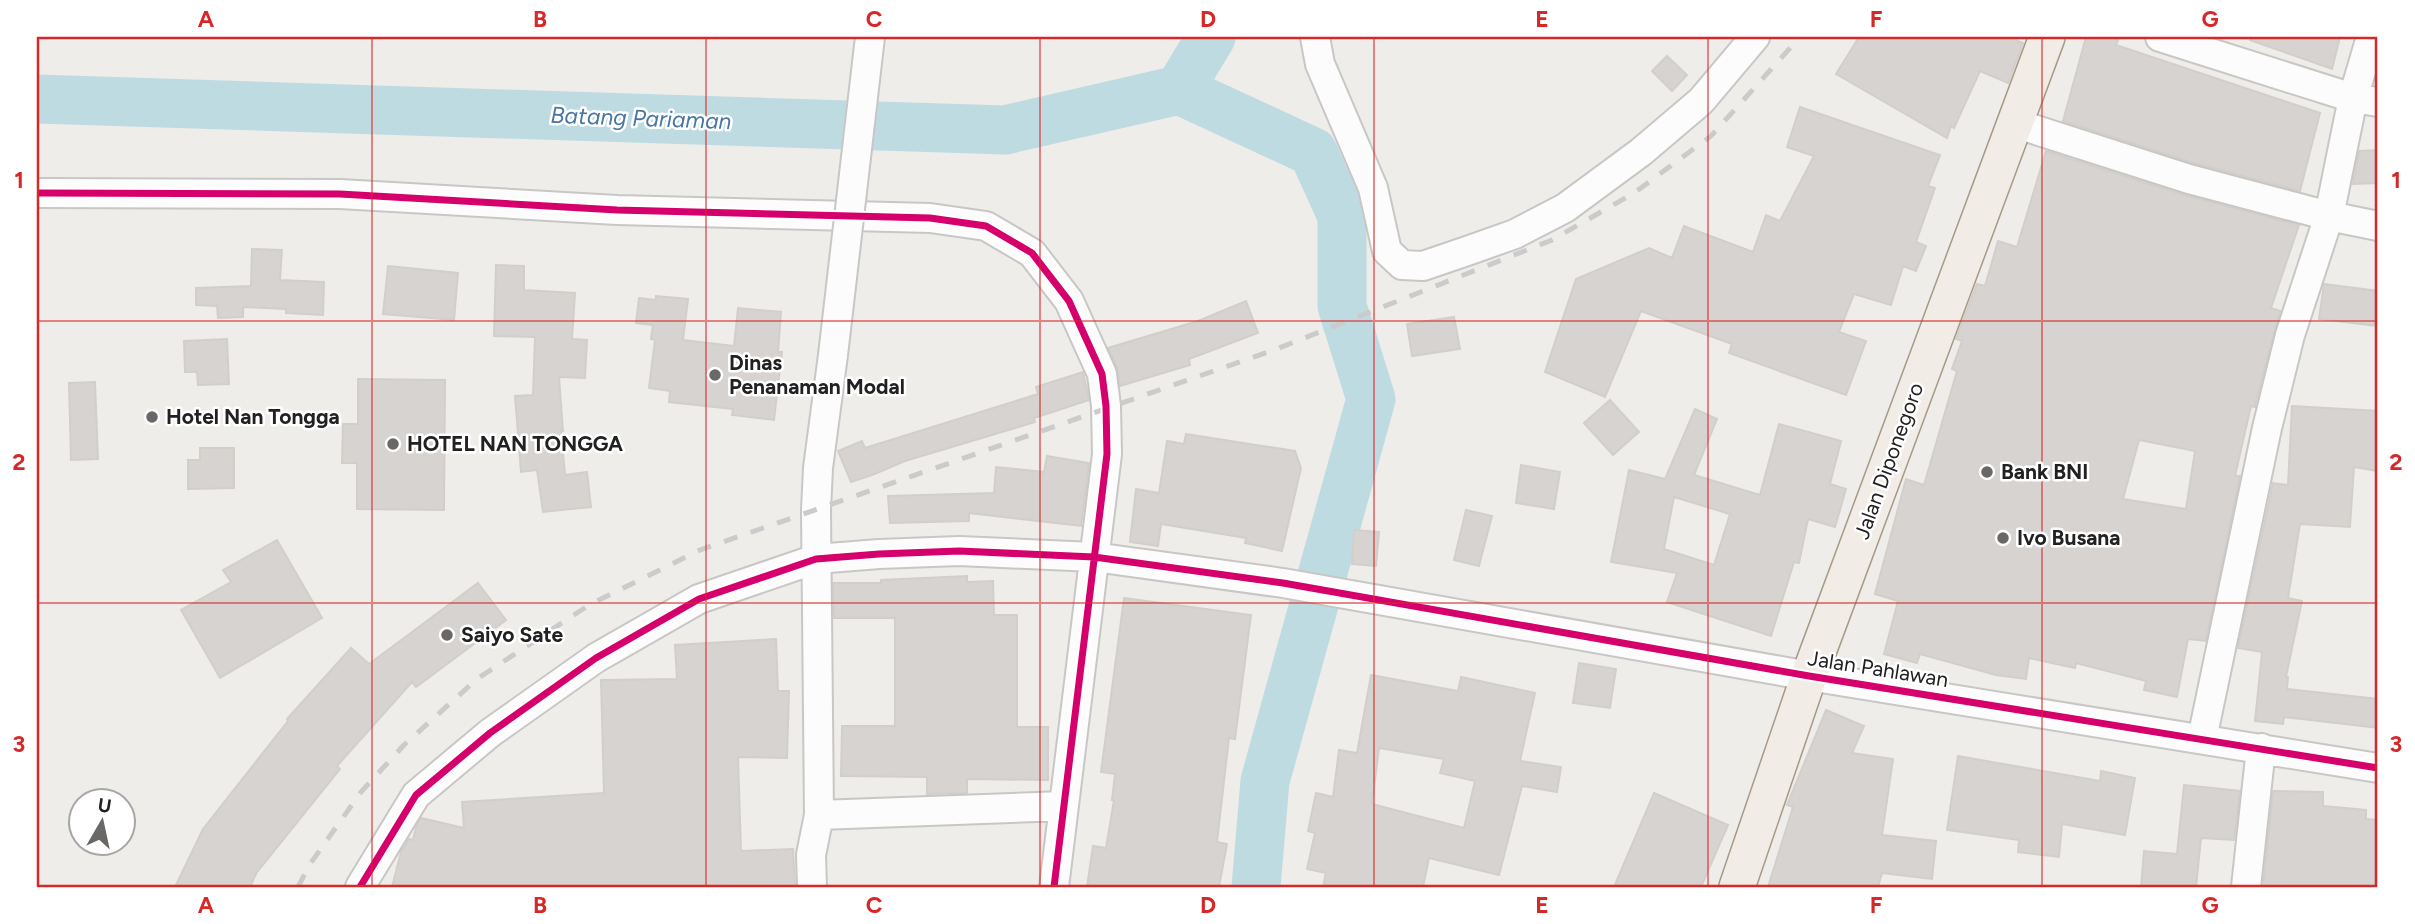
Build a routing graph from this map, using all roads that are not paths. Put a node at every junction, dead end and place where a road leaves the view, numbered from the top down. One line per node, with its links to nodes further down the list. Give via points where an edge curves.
1 (870, 37): 13 (street, bridge, via 818,468)
2 (1315, 37): 3 (street, via 1320,64 1373,188 1387,251 1402,265 1423,266 1515,234 1565,208 1701,101)
3 (1755, 37)
4 (2048, 37): 8 (main road, Jalan Diponegoro)
5 (2160, 37): 7 (street)
6 (2371, 37): 7 (street)
7 (2365, 100): 10 (street)
8 (2014, 123): 10 (street, via 2189,179); 14 (main road, Jalan Diponegoro)
9 (37, 193): 12 (street, via 340,194 617,210 930,218 986,226 1032,253 1069,300 1101,374 1107,454)
10 (2329, 216): 11 (street); 15 (street, via 2277,384)
11 (2378, 226)
12 (1094, 557): 13 (street, Jalan Pahlawan, via 959,551); 14 (street, Jalan Pahlawan, via 1373,597); 18 (street)
13 (816, 559): 19 (street); 20 (street, Jalan Pahlawan, via 699,599 596,658 490,733 416,796)
14 (1809, 676): 15 (street, Jalan Pahlawan); 23 (main road, Jalan Diponegoro)
15 (2202, 739): 16 (street, Jalan Pahlawan)
16 (2261, 748): 17 (street, Jalan Pahlawan); 24 (street)
17 (2378, 768)
18 (1063, 806): 19 (street); 22 (street)
19 (819, 815): 21 (street, via 811,855)
20 (360, 887)
21 (812, 887)
22 (1054, 887)
23 (1737, 887)
24 (2246, 887)

